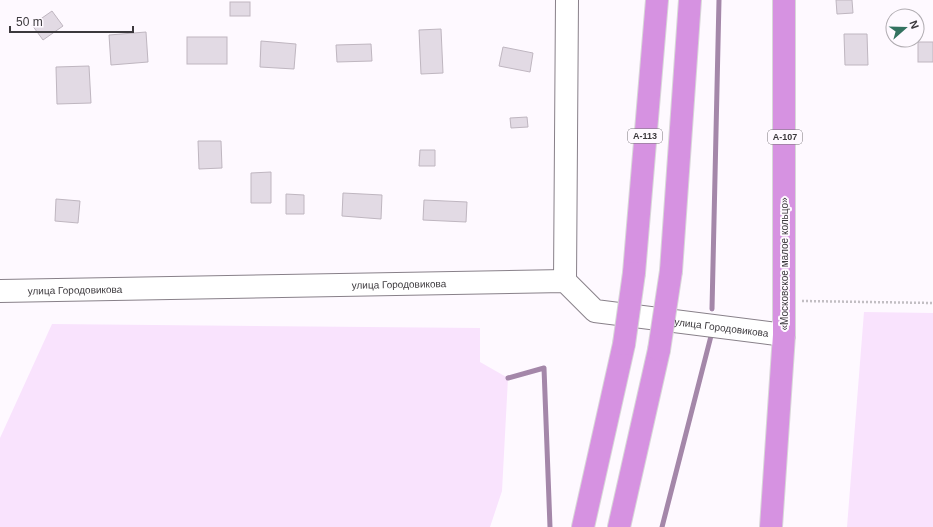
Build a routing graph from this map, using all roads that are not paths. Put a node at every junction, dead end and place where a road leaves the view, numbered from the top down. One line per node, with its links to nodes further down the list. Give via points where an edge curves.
1 (567, 0): 5 (street)
2 (657, 0): 8 (highway, А-113, bridge, via 634,273 624,344)
3 (690, 0): 9 (highway, bridge, via 671,271 659,350)
4 (784, 0): 7 (highway, «Московское малое кольцо» / А-107)
5 (564, 281): 6 (street, улица Городовикова); 7 (street, улица Городовикова, via 595,311)
6 (0, 291)
7 (784, 335): 10 (highway, «Московское малое кольцо» / А-107)
8 (583, 527)
9 (619, 527)
10 (771, 527)

